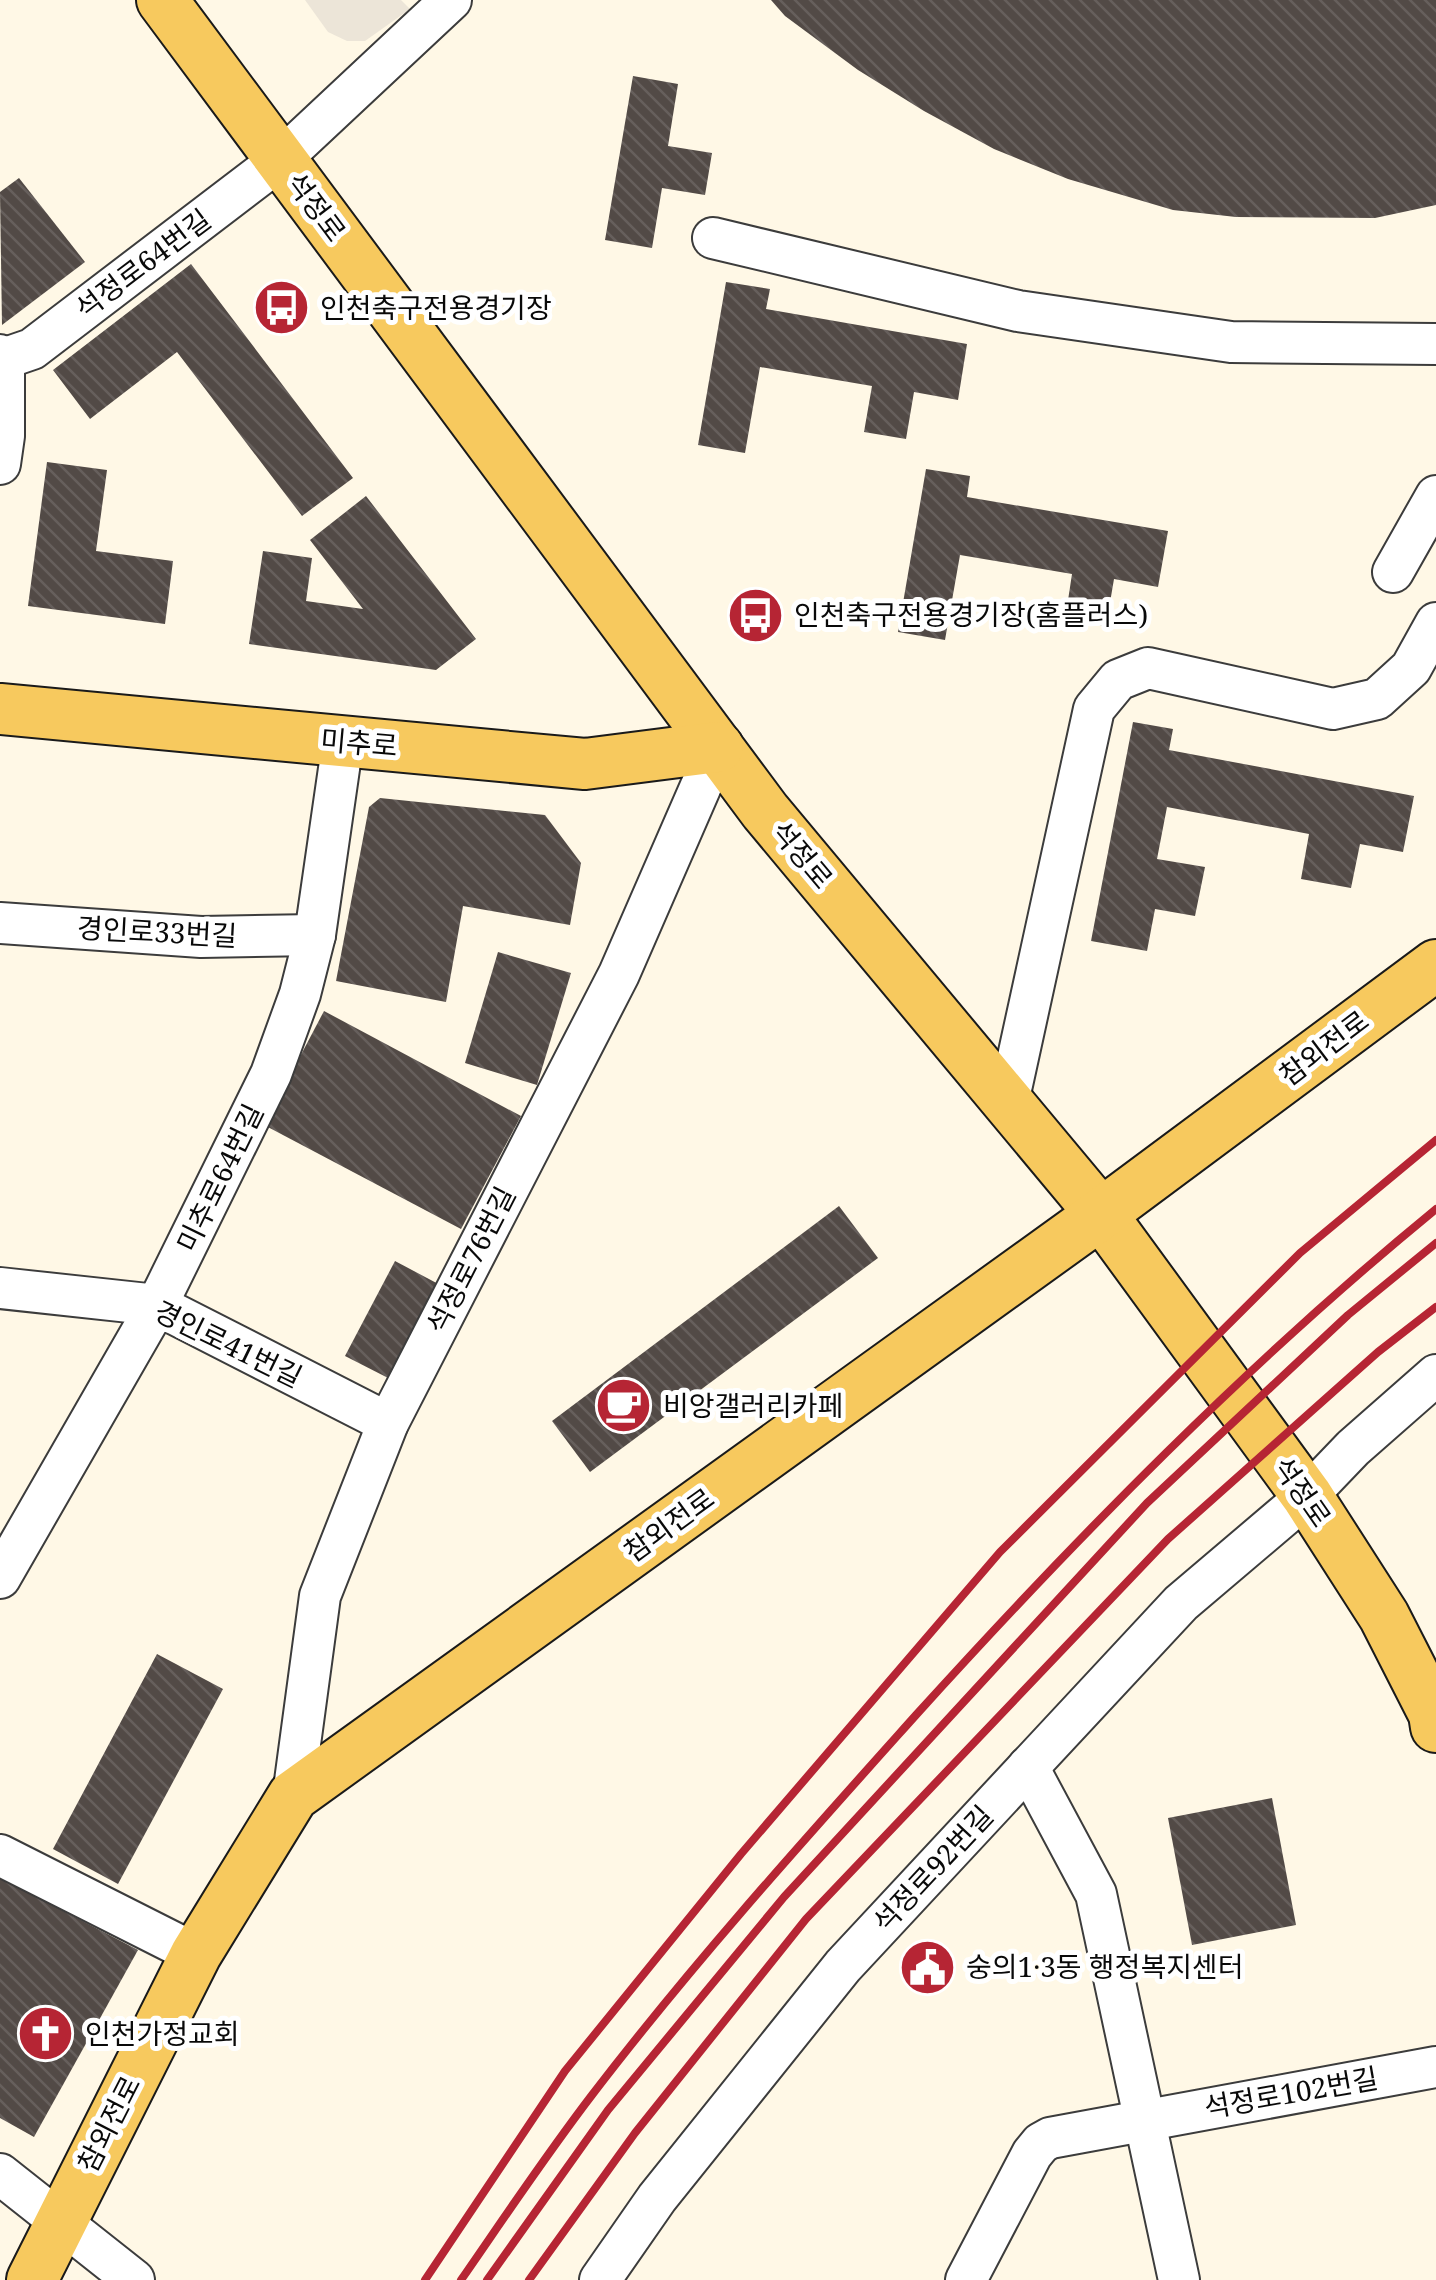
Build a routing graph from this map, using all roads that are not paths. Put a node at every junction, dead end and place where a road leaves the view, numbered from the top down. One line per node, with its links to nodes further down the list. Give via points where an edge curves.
1 (162, 0): 3 (main road, 석정로)
2 (451, 0): 3 (street, 석정로64번길)
3 (280, 159): 6 (street, 석정로64번길, via 32,349); 13 (main road, 석정로)
4 (713, 238): 5 (street, via 1018,311 1232,342)
5 (1436, 344)
6 (1, 359): 7 (street)
7 (0, 464)
8 (1436, 496): 9 (street)
9 (1393, 572)
10 (1436, 623): 17 (street, via 1411,668 1377,699 1334,709 1148,668 1118,680 1094,709)
11 (0, 708): 12 (main road, 미추로)
12 (343, 741): 13 (main road, 미추로, via 585,764); 15 (street, 미추로64번길)
13 (718, 746): 17 (main road, 석정로); 22 (street, 석정로76번길, via 619,974)
14 (0, 923): 15 (street, 경인로33번길, via 201,937)
15 (315, 935): 20 (street, 미추로64번길, via 271,1074)
16 (1436, 964): 18 (main road, 참외전로)
17 (1008, 1102): 18 (main road, 석정로)
18 (1101, 1214): 23 (main road, 석정로); 27 (main road, 참외전로)
19 (0, 1288): 20 (street, 경인로41번길)
20 (158, 1305): 22 (street, 경인로41번길); 24 (street, 미추로64번길)
21 (1436, 1375): 23 (street, 석정로92번길)
22 (388, 1422): 27 (street, 석정로76번길, via 320,1596)
23 (1307, 1496): 25 (main road, 석정로, via 1384,1616); 26 (street, 석정로92번길, via 1181,1603)
24 (0, 1578)
25 (1435, 1718)
26 (1028, 1767): 31 (street, via 1096,1894); 36 (street, 석정로92번길, via 843,1966 656,2198)
27 (294, 1796): 29 (main road, 참외전로)
28 (0, 1855): 29 (street)
29 (196, 1954): 33 (main road, 참외전로)
30 (1436, 2067): 31 (street, 석정로102번길)
31 (1146, 2119): 37 (street, 석정로102번길, via 1041,2143); 38 (street)
32 (0, 2174): 33 (street)
33 (59, 2222): 34 (main road, 참외전로); 35 (street)
34 (32, 2280)
35 (134, 2280)
36 (600, 2280)
37 (966, 2280)
38 (1180, 2280)

